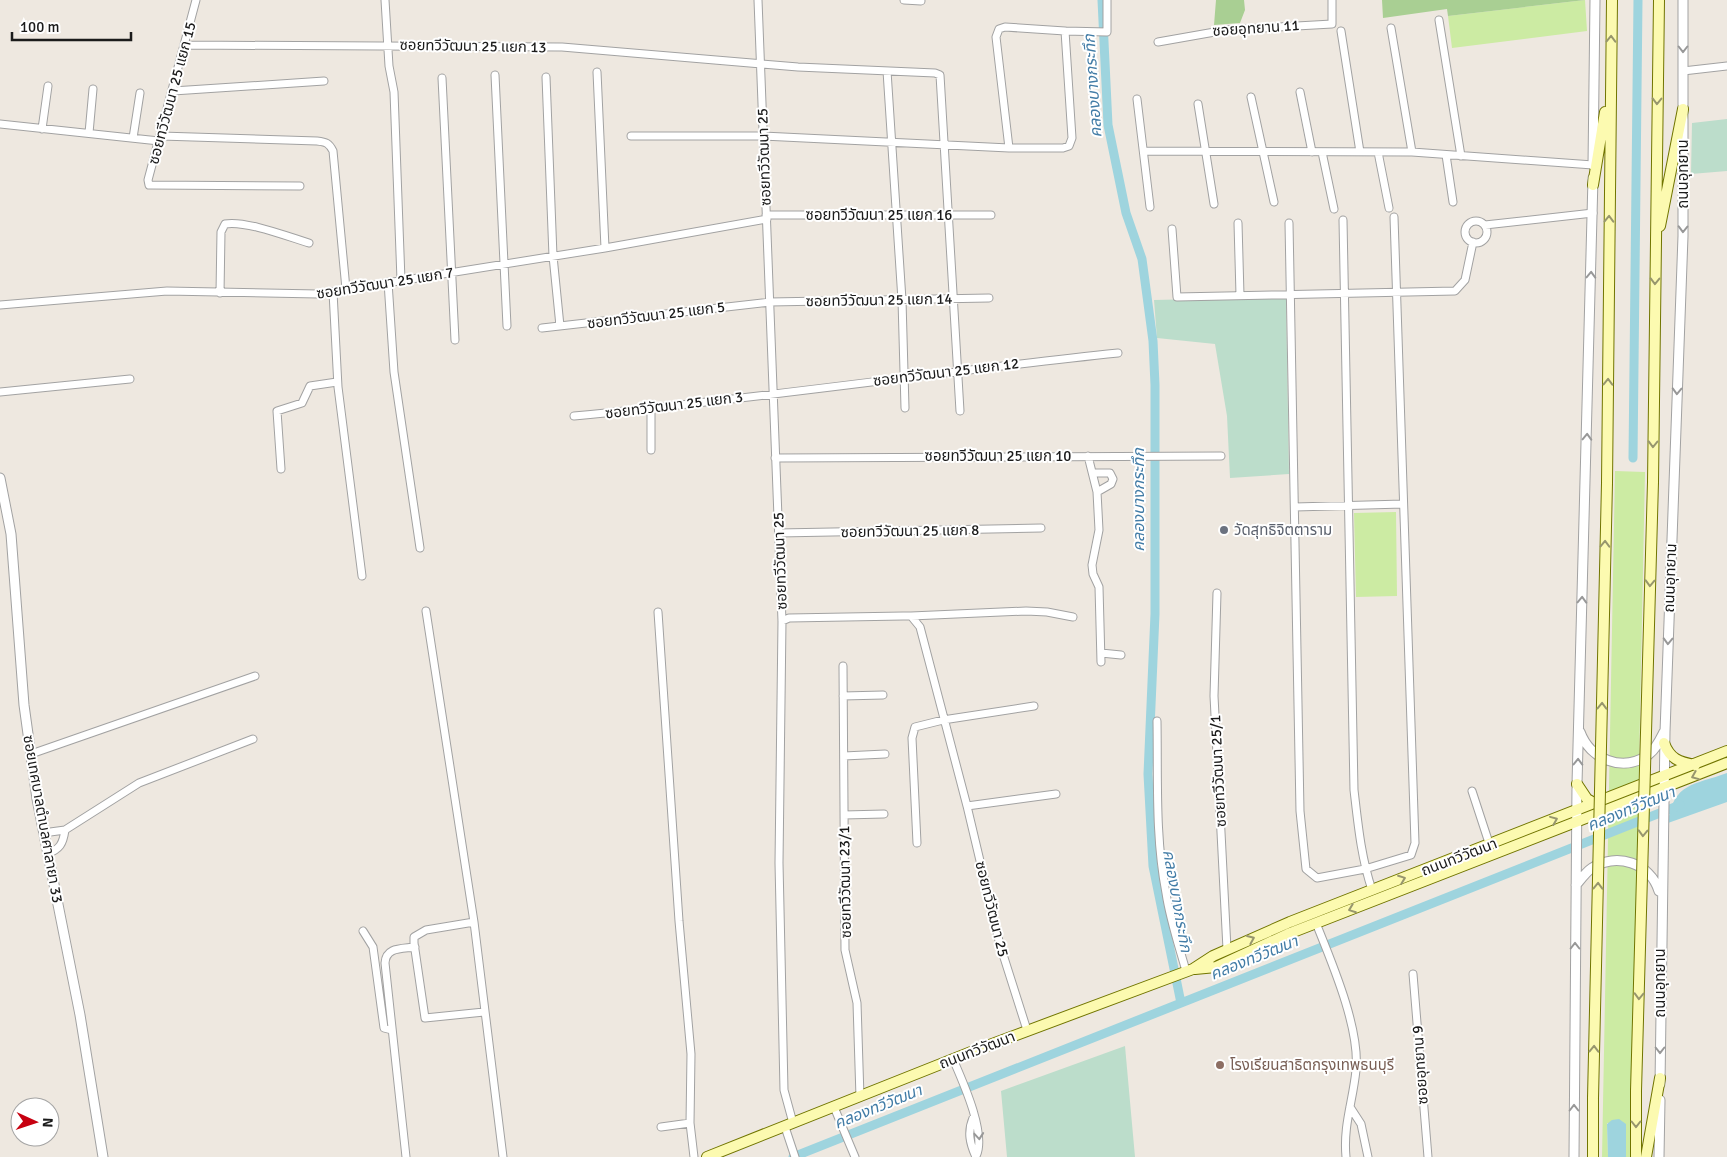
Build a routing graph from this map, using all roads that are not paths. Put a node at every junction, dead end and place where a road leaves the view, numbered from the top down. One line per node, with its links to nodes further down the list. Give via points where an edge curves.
1 (196, 0): 17 (street, ซอยทวีวัฒนา 25 แยก 15)
2 (385, 0): 18 (street)
3 (758, 0): 19 (street, ซอยทวีวัฒนา 25)
4 (904, 0): 11 (street)
5 (1108, 0): 14 (street, via 1108,31)
6 (1332, 0): 16 (street, ซอยอุทยาน 11, via 1332,24 1226,30)
7 (1595, 0): 58 (street)
8 (1612, 0): 20 (main road, one-way to 8)
9 (1658, 0): 80 (main road, ถนนอุทยาน, one-way to 80)
10 (1683, 0): 24 (street, ถนนอุทยาน, one-way to 24)
11 (921, 1)
12 (1439, 20): 57 (street)
13 (1391, 28): 55 (street)
14 (1065, 31): 47 (street, via 1071,143 1057,148); 47 (street, via 999,29 996,36)
15 (1341, 32): 53 (street)
16 (1158, 42)
17 (185, 45): 18 (street, ซอยทวีวัฒนา 25 แยก 13); 31 (street, ซอยทวีวัฒนา 25 แยก 15)
18 (388, 45): 19 (street, ซอยทวีวัฒนา 25 แยก 13, via 562,47); 85 (street, via 394,92)
19 (760, 63): 22 (street, ซอยทวีวัฒนา 25 แยก 13); 42 (street, ซอยทวีวัฒนา 25)
20 (1611, 63): 59 (main road); 204 (main road, one-way to 20, bridge, via 1607,483)
21 (1727, 66): 24 (street)
22 (887, 71): 45 (street); 46 (street, ซอยทวีวัฒนา 25 แยก 13, via 940,75)
23 (597, 72): 81 (street)
24 (1683, 72): 37 (street, ถนนอุทยาน)
25 (495, 75): 83 (street)
26 (546, 77): 82 (street)
27 (442, 78): 84 (street)
28 (324, 81): 31 (street)
29 (48, 86): 39 (street)
30 (93, 89): 40 (street)
31 (173, 91): 44 (street, ซอยทวีวัฒนา 25 แยก 15)
32 (1300, 92): 51 (street)
33 (140, 94): 43 (street)
34 (1251, 98): 50 (street)
35 (1137, 99): 48 (street)
36 (1198, 104): 49 (street)
37 (1683, 109): 80 (main road); 146 (street, ถนนอุทยาน, one-way to 146, via 1683,236)
38 (0, 124): 39 (street)
39 (42, 128): 40 (street)
40 (89, 133): 43 (street)
41 (631, 136): 42 (street)
42 (763, 136): 45 (street); 71 (street, ซอยทวีวัฒนา 25)
43 (133, 138): 44 (street)
44 (160, 139): 60 (street, ซอยทวีวัฒนา 25 แยก 15, via 149,186); 87 (street, via 317,141 331,145)
45 (891, 143): 46 (street); 68 (street)
46 (945, 145): 47 (street); 69 (street)
47 (1009, 148)
48 (1144, 151): 49 (street); 64 (street)
49 (1206, 151): 50 (street); 63 (street)
50 (1263, 151): 51 (street); 61 (street)
51 (1312, 152): 52 (street)
52 (1322, 152): 53 (street); 66 (street)
53 (1360, 152): 54 (street)
54 (1378, 152): 55 (street); 65 (street)
55 (1412, 152): 56 (street)
56 (1446, 155): 57 (street); 62 (street)
57 (1461, 156): 58 (street)
58 (1593, 165): 59 (street)
59 (1593, 185): 67 (street)
60 (300, 186)
61 (1274, 202)
62 (1452, 202)
63 (1214, 204)
64 (1150, 207)
65 (1389, 208)
66 (1334, 209)
67 (1593, 213): 76 (street); 145 (street, one-way to 67)
68 (894, 215): 69 (street, ซอยทวีวัฒนา 25 แยก 16); 71 (street, ซอยทวีวัฒนา 25 แยก 16); 96 (street)
69 (948, 215): 70 (street, ซอยทวีวัฒนา 25 แยก 16); 95 (street)
70 (991, 215)
71 (767, 217): 81 (street, ซอยทวีวัฒนา 25 แยก 7); 97 (street, ซอยทวีวัฒนา 25)
72 (1394, 217): 89 (street)
73 (1344, 220): 91 (street)
74 (1238, 223): 93 (street)
75 (1290, 223): 92 (street)
76 (1485, 225): 78 (street, via 1485,239); 78 (street, via 1477,221 1469,224 1466,233)
77 (1172, 228): 93 (street, via 1177,297)
78 (1473, 242): 89 (street, via 1465,280 1455,291)
79 (309, 243): 90 (street, via 261,229 226,224 221,232)
80 (1656, 246): 205 (main road, ถนนอุทยาน, one-way to 205, bridge)
81 (605, 248): 82 (street, ซอยทวีวัฒนา 25 แยก 7)
82 (553, 256): 83 (street, ซอยทวีวัฒนา 25 แยก 7); 100 (street)
83 (504, 263): 84 (street, ซอยทวีวัฒนา 25 แยก 7); 99 (street)
84 (452, 272): 85 (street, ซอยทวีวัฒนา 25 แยก 7); 102 (street)
85 (401, 280): 86 (street, ซอยทวีวัฒนา 25 แยก 7)
86 (388, 282): 87 (street, ซอยทวีวัฒนา 25 แยก 7); 127 (street, via 394,372)
87 (346, 289): 88 (street, ซอยทวีวัฒนา 25 แยก 7)
88 (334, 292): 90 (street, ซอยทวีวัฒนา 25 แยก 7, via 305,295); 107 (street)
89 (1396, 292): 91 (street); 122 (street)
90 (220, 293): 98 (street, ซอยทวีวัฒนา 25 แยก 7, via 167,291)
91 (1345, 293): 92 (street); 123 (street)
92 (1291, 294): 93 (street); 124 (street)
93 (1240, 295)
94 (989, 298): 95 (street, ซอยทวีวัฒนา 25 แยก 14)
95 (954, 299): 96 (street, ซอยทวีวัฒนา 25 แยก 14); 104 (street)
96 (902, 300): 97 (street, ซอยทวีวัฒนา 25 แยก 14); 105 (street)
97 (770, 302): 100 (street, ซอยทวีวัฒนา 25 แยก 5); 109 (street, ซอยทวีวัฒนา 25)
98 (0, 305)
99 (507, 326)
100 (560, 326): 101 (street, ซอยทวีวัฒนา 25 แยก 5)
101 (542, 328)
102 (455, 340)
103 (1118, 353): 104 (street, ซอยทวีวัฒนา 25 แยก 12)
104 (958, 371): 105 (street, ซอยทวีวัฒนา 25 แยก 12); 112 (street)
105 (904, 377): 109 (street, ซอยทวีวัฒนา 25 แยก 12); 110 (street)
106 (130, 379): 108 (street)
107 (337, 382): 118 (street, via 310,386 304,401 277,411); 128 (street)
108 (0, 392)
109 (774, 392): 111 (street, ซอยทวีวัฒนา 25 แยก 3); 117 (street, ซอยทวีวัฒนา 25)
110 (905, 408)
111 (652, 409): 113 (street, ซอยทวีวัฒนา 25 แยก 3); 114 (street)
112 (960, 411)
113 (574, 416)
114 (651, 450)
115 (1088, 456): 116 (street, ซอยทวีวัฒนา 25 แยก 10); 117 (street, ซอยทวีวัฒนา 25 แยก 10); 119 (street)
116 (1220, 456)
117 (775, 458): 126 (street, ซอยทวีวัฒนา 25)
118 (281, 469)
119 (1092, 473): 121 (street); 121 (street, via 1110,473 1113,479 1111,484)
120 (0, 478): 150 (street, ซอยเทศบาลตำบลศาลายา 33, via 11,534)
121 (1097, 492): 135 (street, via 1099,530 1092,565 1099,587)
122 (1403, 504): 123 (street); 170 (street, via 1415,843 1411,855)
123 (1349, 506): 124 (street); 170 (street, via 1354,790)
124 (1295, 507): 170 (street, via 1300,811 1306,868 1317,878)
125 (1041, 528): 126 (street, ซอยทวีวัฒนา 25 แยก 8)
126 (779, 533): 134 (street, ซอยทวีวัฒนา 25)
127 (420, 548)
128 (362, 576)
129 (1217, 593): 178 (street, ซอยทวีวัฒนา 25/1, via 1214,696)
130 (426, 611): 174 (street)
131 (658, 612): 189 (street, via 691,1054)
132 (911, 616): 133 (street, via 1026,611); 134 (street, ซอยทวีวัฒนา 25, via 789,618); 143 (street, ซอยทวีวัฒนา 25, via 920,627)
133 (1073, 617)
134 (782, 621): 190 (street, via 779,863 784,1090)
135 (1101, 653): 136 (street); 137 (street)
136 (1122, 655)
137 (1101, 662)
138 (843, 666): 141 (street, ซอยทวีวัฒนา 23/1)
139 (255, 676): 150 (street)
140 (883, 695): 141 (street)
141 (844, 696): 152 (street, ซอยทวีวัฒนา 23/1)
142 (1034, 706): 143 (street)
143 (944, 720): 161 (street, ซอยทวีวัฒนา 25); 167 (street, via 922,724 913,730)
144 (1157, 721): 179 (street, via 1159,829 1166,894)
145 (1578, 729): 146 (street, via 1583,740 1600,757 1625,763 1648,754); 156 (street, one-way to 145)
146 (1665, 732): 148 (street, ถนนอุทยาน)
147 (253, 738): 165 (street, via 139,783)
148 (1664, 743): 154 (main road, via 1677,761); 155 (street, ถนนอุทยาน)
149 (1727, 751): 154 (main road, ถนนทวีวัฒนา)
150 (30, 754): 166 (street, ซอยเทศบาลตำบลศาลายา 33)
151 (885, 754): 152 (street)
152 (844, 756): 163 (street, ซอยทวีวัฒนา 23/1)
153 (1727, 763): 158 (main road, ถนนทวีวัฒนา, one-way to 158)
154 (1695, 764): 155 (main road, ถนนทวีวัฒนา)
155 (1663, 777): 158 (street, ถนนอุทยาน); 160 (main road, ถนนทวีวัฒนา)
156 (1577, 784): 160 (main road, via 1582,794); 164 (street)
157 (1472, 791): 168 (street)
158 (1663, 791): 164 (main road, ถนนทวีวัฒนา); 173 (street, ถนนอุทยาน)
159 (1056, 794): 161 (street)
160 (1596, 804): 164 (main road, ถนนทวีวัฒนา)
161 (967, 806): 183 (street, ซอยทวีวัฒนา 25, via 1000,946)
162 (884, 814): 163 (street)
163 (844, 816): 186 (street, ซอยทวีวัฒนา 23/1, via 845,950 858,1009)
164 (1577, 820): 168 (main road, ถนนทวีวัฒนา, one-way to 164); 171 (street); 175 (main road, ถนนทวีวัฒนา, one-way to 175)
165 (65, 830): 166 (street); 169 (street, via 62,845)
166 (43, 832): 169 (street, ซอยเทศบาลตำบลศาลายา 33)
167 (918, 842)
168 (1490, 846): 172 (main road, ถนนทวีวัฒนา, one-way to 168)
169 (47, 854): 194 (street, ซอยเทศบาลตำบลศาลายา 33, via 80,1015)
170 (1365, 869): 172 (street)
171 (1576, 885): 173 (street, via 1591,868 1617,860 1633,863 1647,872); 203 (street, one-way to 171)
172 (1372, 890): 178 (main road, ถนนทวีวัฒนา, one-way to 172)
173 (1661, 896): 185 (street, ถนนอุทยาน, one-way to 185)
174 (474, 922): 177 (street, via 418,933 414,937); 181 (street)
175 (1316, 923): 179 (main road, ถนนทวีวัฒนา, via 1216,966); 188 (street, via 1334,970 1356,1050)
176 (363, 931): 182 (street, via 373,947 384,1028)
177 (415, 947): 181 (street, via 425,1018); 182 (street, via 391,950 386,956)
178 (1227, 949): 179 (main road, ถนนทวีวัฒนา)
179 (1182, 973): 183 (main road, ถนนทวีวัฒนา)
180 (1413, 974): 202 (street, ซอยอุทยาน 9)
181 (484, 1012): 196 (street)
182 (392, 1030): 195 (street)
183 (1027, 1030): 184 (main road, ถนนทวีวัฒนา)
184 (953, 1059): 186 (main road, ถนนทวีวัฒนา); 193 (street, via 978,1125 980,1147)
185 (1660, 1078): 206 (main road); 207 (street, ถนนอุทยาน)
186 (860, 1097): 187 (main road, ถนนทวีวัฒนา)
187 (834, 1107): 190 (main road, ถนนทวีวัฒนา); 192 (street)
188 (1350, 1107): 200 (street, via 1346,1118); 201 (street, via 1361,1124)
189 (690, 1123): 191 (street); 197 (street)
190 (789, 1125): 198 (main road, ถนนทวีวัฒนา); 199 (street)
191 (661, 1127)
192 (854, 1155)
193 (976, 1156)
194 (103, 1157)
195 (406, 1157)
196 (503, 1157)
197 (694, 1157)
198 (707, 1157)
199 (795, 1157)
200 (1346, 1157)
201 (1368, 1157)
202 (1428, 1157)
203 (1574, 1157)
204 (1593, 1157)
205 (1636, 1157)
206 (1646, 1157)
207 (1659, 1157)

